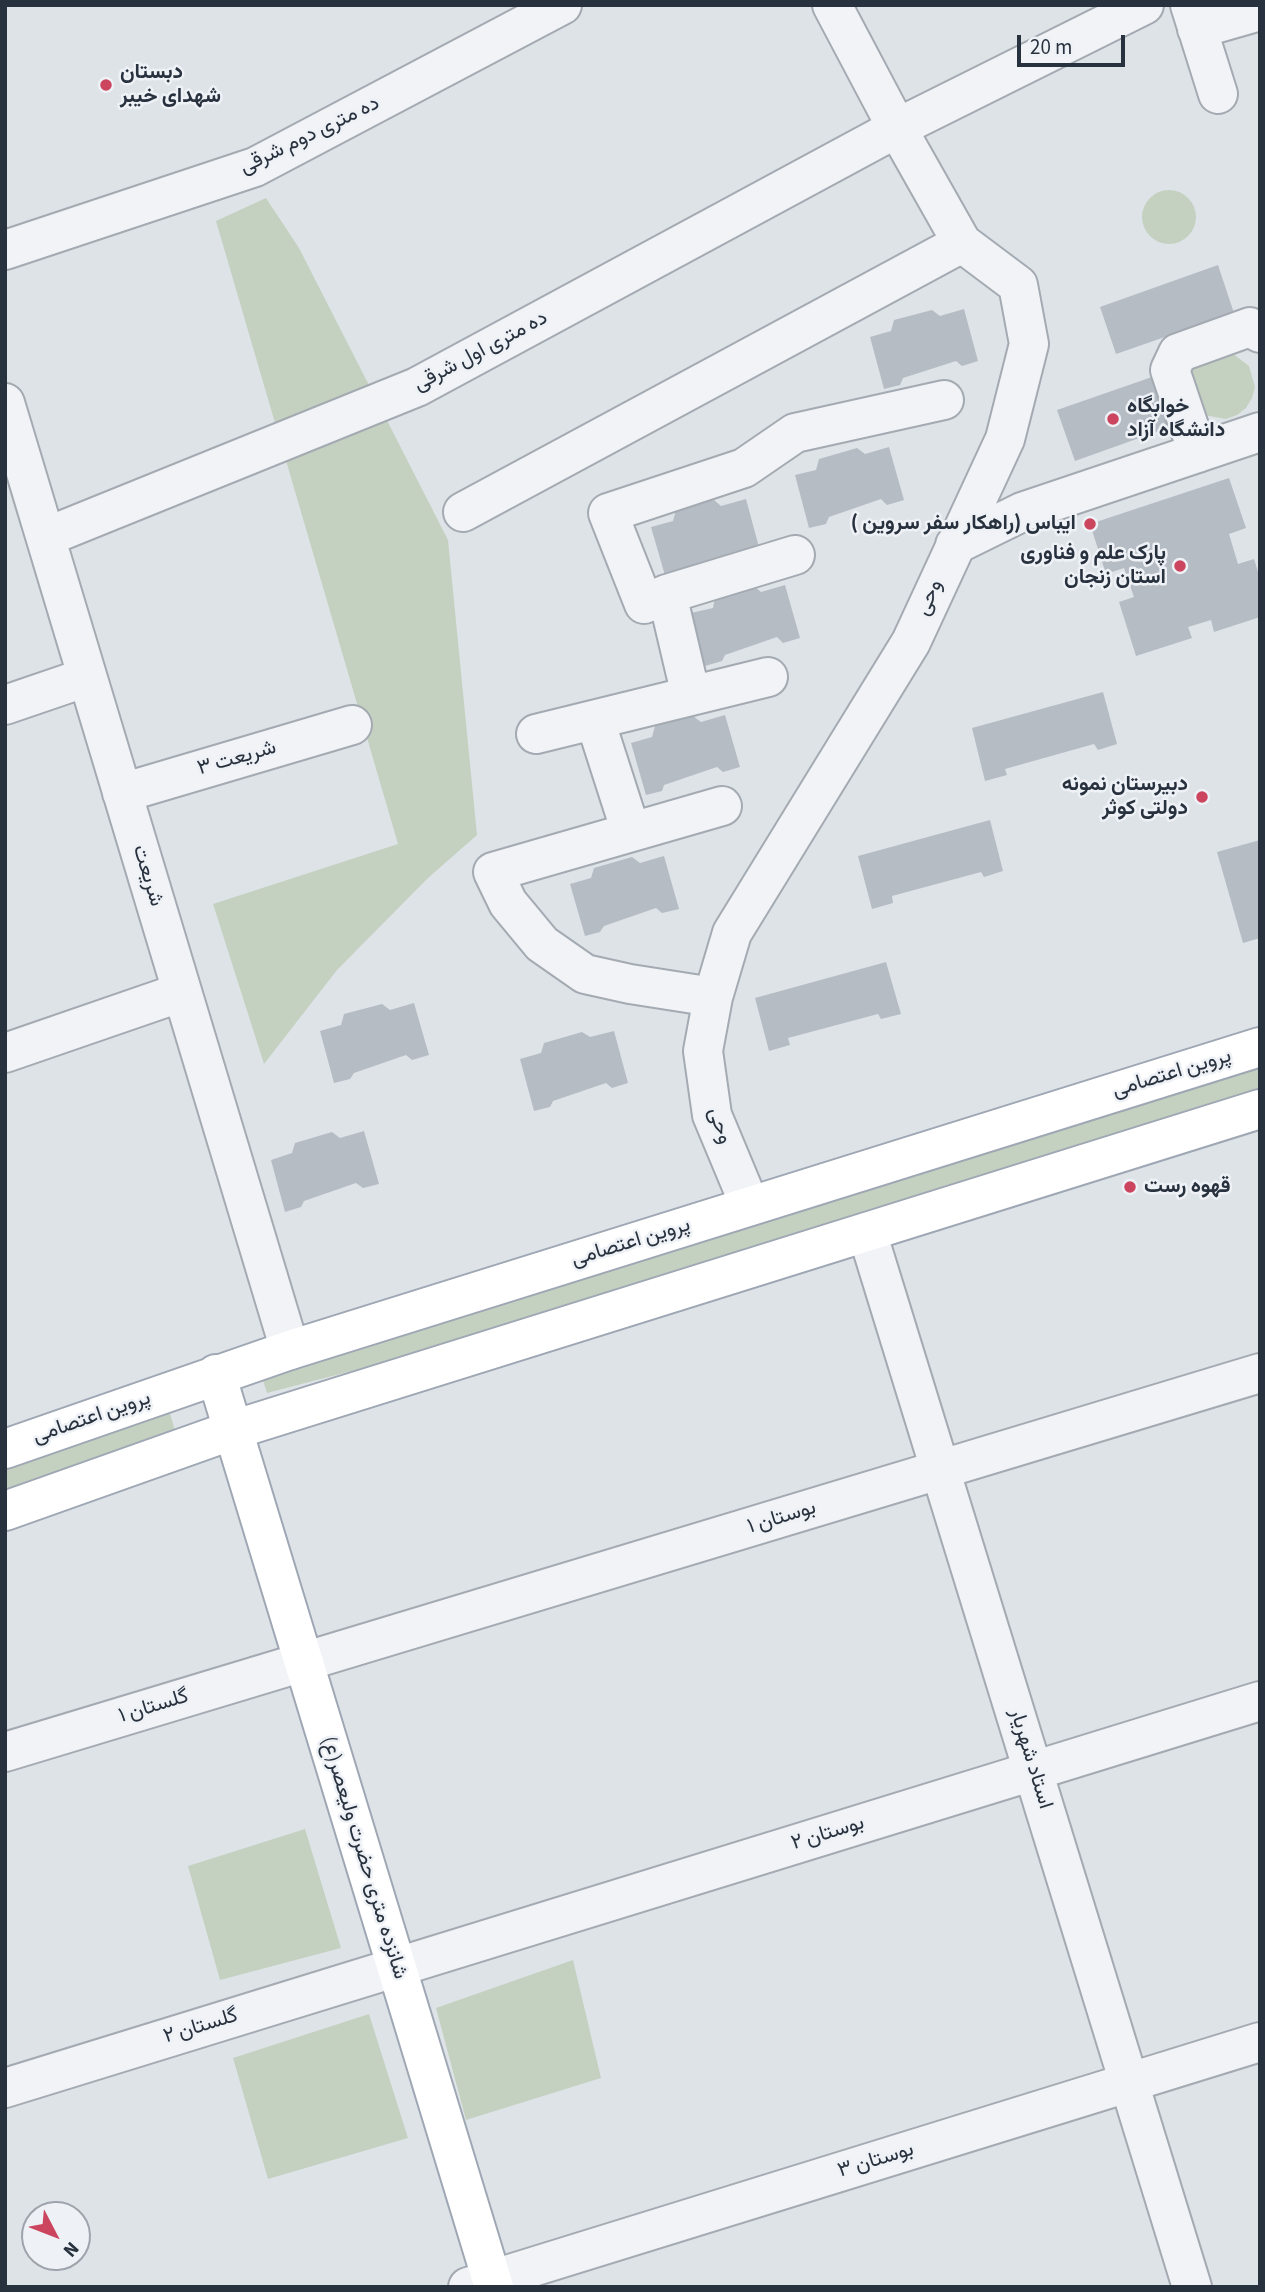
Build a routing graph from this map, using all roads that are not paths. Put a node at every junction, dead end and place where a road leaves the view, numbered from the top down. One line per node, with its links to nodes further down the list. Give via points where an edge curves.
1 (562, 5): 9 (street, ده متری دوم شرقی, via 255,167)
2 (832, 5): 7 (street, وحی)
3 (1144, 5): 7 (street, ده متری اول شرقی)
4 (1260, 10): 5 (street)
5 (1194, 17): 6 (street)
6 (1218, 94)
7 (897, 128): 8 (street, وحی); 16 (street, ده متری اول شرقی, via 417,387)
8 (962, 243): 15 (street); 17 (street, وحی, via 1018,285 1028,344 1006,439)
9 (5, 250)
10 (1260, 333): 14 (street, via 1250,327 1178,353 1170,370)
11 (944, 400): 19 (street, via 795,433 744,468 608,513 644,604)
12 (5, 403): 16 (street, شریعت)
13 (1260, 432): 14 (street)
14 (1198, 453): 17 (street, via 1022,512)
15 (463, 512)
16 (46, 537): 20 (street, شریعت)
17 (955, 545): 31 (street, وحی, via 911,642 732,933)
18 (795, 555): 19 (street)
19 (667, 594): 22 (street)
20 (87, 677): 23 (street); 27 (street, شریعت)
21 (768, 677): 22 (street)
22 (691, 696): 24 (street)
23 (5, 705)
24 (595, 720): 26 (street); 29 (street)
25 (352, 725): 27 (street, شریعت ۳)
26 (536, 734)
27 (122, 793): 30 (street, شریعت)
28 (722, 806): 29 (street)
29 (631, 832): 31 (street, via 493,872 508,902 542,944 585,974)
30 (182, 992): 33 (street); 37 (street, شریعت)
31 (713, 997): 35 (street, وحی, via 703,1051 712,1115)
32 (1260, 1047): 35 (main road, پروین اعتصامی)
33 (5, 1052)
34 (1260, 1110): 36 (main road)
35 (750, 1206): 37 (main road, پروین اعتصامی)
36 (867, 1232): 40 (main road); 42 (street, استاد شهریار)
37 (290, 1350): 39 (main road, پروین اعتصامی)
38 (1260, 1373): 42 (street, بوستان ۱)
39 (216, 1374): 40 (main road, شانزده متری حضرت ولیعصر(ع)); 41 (main road, پروین اعتصامی)
40 (233, 1430): 43 (main road); 44 (main road, شانزده متری حضرت ولیعصر(ع))
41 (5, 1449)
42 (940, 1470): 44 (street, بوستان ۱); 47 (street, استاد شهریار)
43 (5, 1511)
44 (303, 1662): 46 (street, گلستان ۱); 48 (main road, شانزده متری حضرت ولیعصر(ع))
45 (1260, 1701): 47 (street, بوستان ۲)
46 (5, 1752)
47 (1033, 1771): 48 (street, بوستان ۲); 50 (street, استاد شهریار)
48 (396, 1967): 51 (street, گلستان ۲); 52 (main road, شانزده متری حضرت ولیعصر(ع))
49 (1260, 2042): 50 (street, بوستان ۳)
50 (1129, 2082): 52 (street, بوستان ۳); 53 (street, استاد شهریار)
51 (5, 2088)
52 (484, 2284)
53 (1192, 2287)

